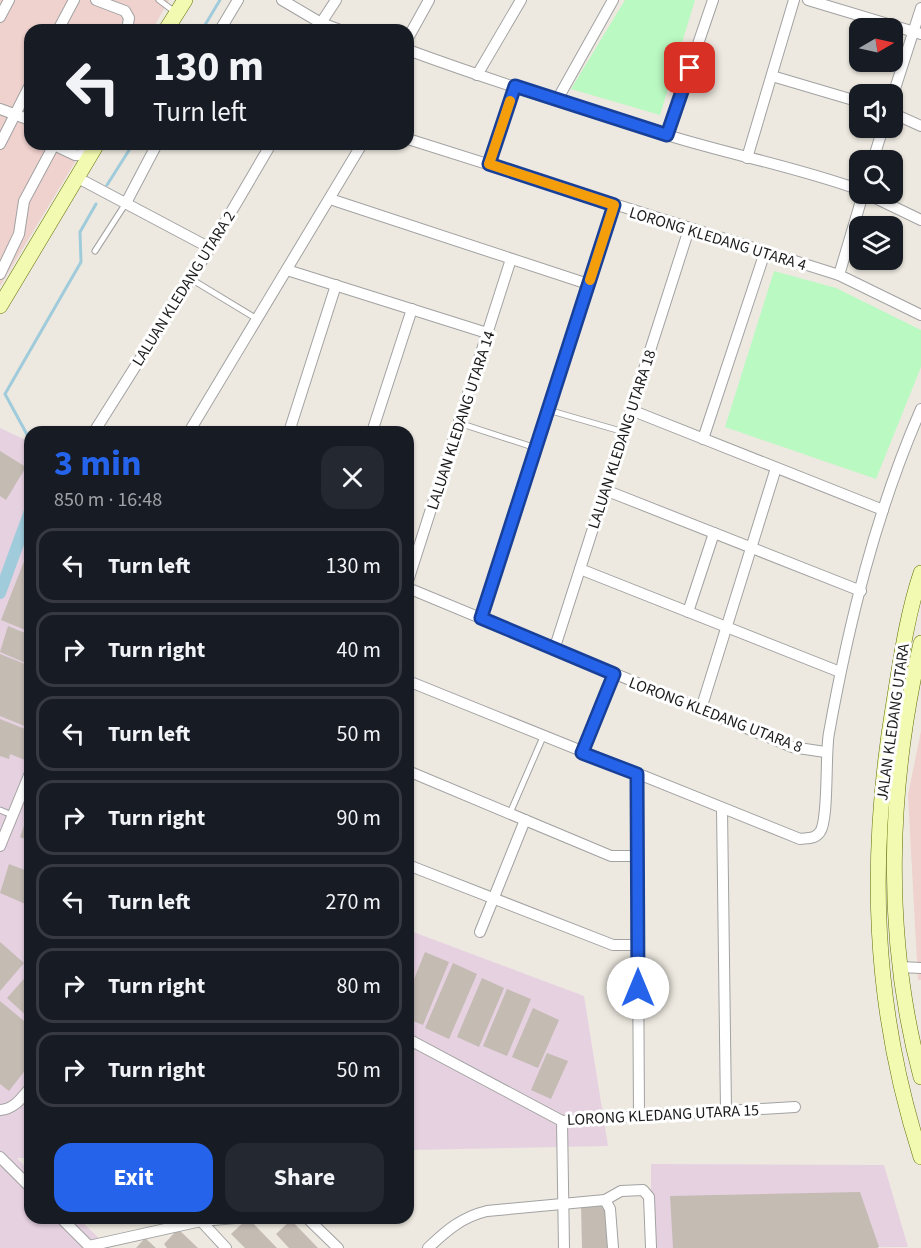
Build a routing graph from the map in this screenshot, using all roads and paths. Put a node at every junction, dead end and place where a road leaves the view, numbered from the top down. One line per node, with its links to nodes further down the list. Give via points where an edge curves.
1 (9, 0): 16 (street)
2 (74, 0): 18 (street)
3 (96, 0): 19 (street, via 125,11)
4 (159, 0): 14 (lane)
5 (238, 0): 21 (street)
6 (282, 0): 17 (street)
7 (336, 0): 17 (street)
8 (429, 0): 22 (street)
9 (521, 0): 25 (street)
10 (613, 0): 31 (street)
11 (713, 0): 38 (street)
12 (794, 0): 26 (street)
13 (808, 0): 23 (street)
14 (181, 6): 20 (main road)
15 (921, 8): 23 (street)
16 (0, 18)
17 (321, 23)
18 (61, 24)
19 (128, 24)
20 (172, 24)
21 (224, 24)
22 (414, 27)
23 (917, 32): 27 (street)
24 (414, 52): 25 (street)
25 (477, 75): 28 (street)
26 (772, 76): 30 (street); 48 (street)
27 (897, 84)
28 (515, 86): 31 (street); 49 (street)
29 (24, 97): 33 (street)
30 (849, 99)
31 (557, 100): 38 (street)
32 (0, 109): 33 (street)
33 (14, 116): 34 (street); 36 (street); 40 (street)
34 (24, 118)
35 (903, 118): 37 (street)
36 (24, 124)
37 (921, 126)
38 (667, 135): 48 (street)
39 (414, 141): 49 (street, LORONG KLEDANG UTARA 4)
40 (0, 144)
41 (50, 150): 64 (street, via 24,201 20,234)
42 (64, 150): 43 (street, via 75,155)
43 (85, 150)
44 (88, 150): 50 (main road)
45 (155, 150): 53 (street)
46 (267, 150): 59 (street, LALUAN KLEDANG UTARA 2)
47 (359, 150): 52 (street)
48 (747, 158): 51 (street)
49 (489, 164): 56 (street, LORONG KLEDANG UTARA 4)
50 (78, 178): 53 (street); 69 (main road)
51 (849, 187)
52 (330, 199): 62 (street); 63 (street)
53 (126, 203): 59 (street); 60 (lane)
54 (860, 204): 65 (street)
55 (888, 204): 57 (street)
56 (614, 205): 58 (street, LORONG KLEDANG UTARA 4); 67 (street)
57 (921, 220)
58 (689, 228): 61 (street, LORONG KLEDANG UTARA 4); 76 (street, LALUAN KLEDANG UTARA 18)
59 (210, 248): 66 (street, LALUAN KLEDANG UTARA 2)
60 (95, 251)
61 (765, 252): 65 (street, LORONG KLEDANG UTARA 4); 83 (street)
62 (511, 259): 67 (street); 73 (street, LALUAN KLEDANG UTARA 14)
63 (287, 270): 68 (street); 72 (street)
64 (0, 274)
65 (839, 275): 71 (street, LORONG KLEDANG UTARA 4)
66 (190, 279): 72 (lane); 78 (street, LALUAN KLEDANG UTARA 2)
67 (588, 284): 75 (street)
68 (336, 285): 70 (street); 80 (street)
69 (0, 306)
70 (412, 309): 73 (street); 81 (street)
71 (921, 315)
72 (257, 319): 79 (street)
73 (488, 333): 77 (street, LALUAN KLEDANG UTARA 14)
74 (921, 409): 87 (street)
75 (548, 410): 82 (lane); 84 (street)
76 (631, 410): 82 (street, LALUAN KLEDANG UTARA 18); 83 (street)
77 (459, 423): 84 (lane); 90 (street, LALUAN KLEDANG UTARA 14)
78 (98, 426)
79 (193, 426)
80 (291, 426)
81 (374, 426)
82 (624, 432): 86 (street, LALUAN KLEDANG UTARA 18)
83 (703, 439): 85 (street)
84 (536, 448): 96 (street)
85 (776, 468): 87 (street); 89 (street)
86 (605, 490): 88 (street); 91 (street, LALUAN KLEDANG UTARA 18)
87 (883, 510): 94 (street)
88 (714, 533): 89 (street); 95 (street)
89 (751, 548): 94 (street); 97 (street)
90 (414, 562)
91 (580, 569): 95 (street); 98 (street, LALUAN KLEDANG UTARA 18)
92 (921, 573): 132 (main road, JALAN KLEDANG UTARA, via 901,656 881,776 876,871 881,968 897,1066)
93 (414, 590): 96 (street, LORONG KLEDANG UTARA 8)
94 (861, 591): 100 (street)
95 (688, 612): 97 (street)
96 (481, 618): 98 (street, LORONG KLEDANG UTARA 8)
97 (726, 627): 100 (street); 103 (street)
98 (554, 650): 101 (street, LORONG KLEDANG UTARA 8)
99 (920, 653): 121 (main road, JALAN KLEDANG UTARA, via 896,783 893,871)
100 (840, 672): 105 (street)
101 (614, 674): 103 (street, LORONG KLEDANG UTARA 8); 106 (street)
102 (414, 683): 104 (street)
103 (701, 709): 105 (street, LORONG KLEDANG UTARA 8, via 792,747)
104 (543, 737): 106 (street); 112 (lane)
105 (825, 752): 110 (street, via 825,816 821,831 813,838 800,839)
106 (582, 753): 108 (street)
107 (414, 773): 112 (street)
108 (637, 774): 110 (street); 116 (street)
109 (24, 787): 113 (street)
110 (722, 807): 128 (street)
111 (0, 810): 113 (lane)
112 (510, 813): 114 (street)
113 (12, 816): 115 (street)
114 (525, 820): 116 (street, via 611,856); 118 (street)
115 (0, 846)
116 (637, 856): 120 (street)
117 (414, 867): 118 (street)
118 (494, 898): 119 (street); 120 (street, via 613,945)
119 (480, 932)
120 (638, 945): 129 (street)
121 (900, 967): 122 (street); 124 (main road, JALAN KLEDANG UTARA)
122 (921, 968)
123 (414, 1042): 130 (street, LORONG KLEDANG UTARA 15)
124 (921, 1077)
125 (24, 1095): 127 (street, via 8,1109)
126 (795, 1107): 128 (street, LORONG KLEDANG UTARA 15)
127 (0, 1110)
128 (726, 1111): 129 (street, LORONG KLEDANG UTARA 15)
129 (639, 1116): 130 (street, LORONG KLEDANG UTARA 15)
130 (562, 1121): 135 (street)
131 (0, 1157): 133 (street)
132 (921, 1157)
133 (24, 1181)
134 (604, 1200): 135 (street); 140 (street, via 621,1191 647,1192); 146 (street, via 610,1209)
135 (564, 1204): 144 (street, via 470,1215); 145 (street)
136 (67, 1224): 141 (street)
137 (188, 1224): 141 (street)
138 (204, 1224): 142 (street)
139 (313, 1224): 143 (street)
140 (651, 1246)
141 (90, 1247)
142 (226, 1248)
143 (338, 1248)
144 (428, 1248)
145 (564, 1248)
146 (613, 1248)

